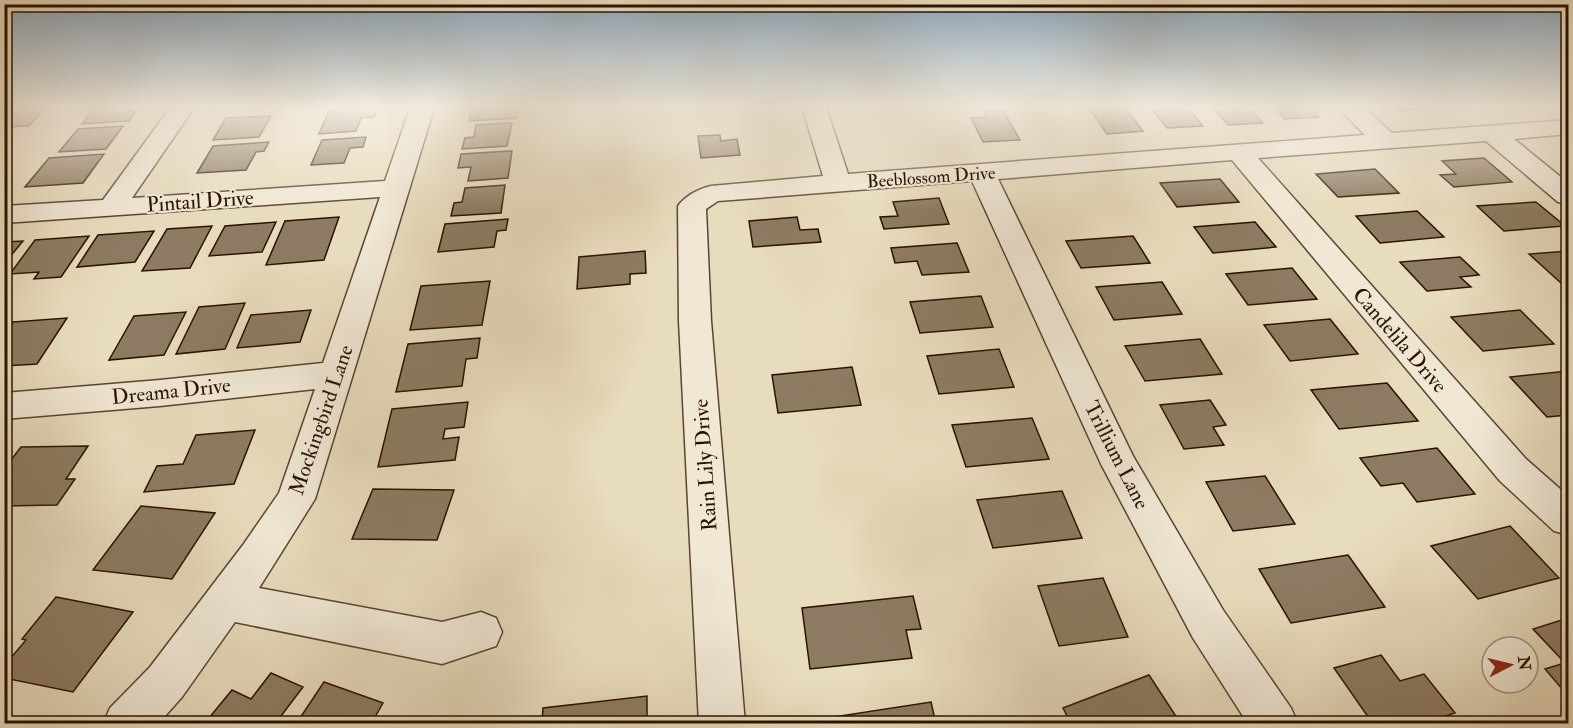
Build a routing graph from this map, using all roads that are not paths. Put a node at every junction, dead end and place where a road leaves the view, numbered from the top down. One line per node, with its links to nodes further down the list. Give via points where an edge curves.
1 (158, 142): 12 (street)
2 (411, 142): 9 (street, Mockingbird Lane)
3 (825, 142): 8 (street)
4 (1387, 142): 6 (street, Beeblossom Drive)
5 (1502, 142): 10 (street)
6 (1239, 153): 7 (street, Beeblossom Drive); 16 (street, Candelila Drive, via 1513,470)
7 (982, 173): 8 (street, Beeblossom Drive); 21 (street, Trillium Lane, via 1119,464 1208,624)
8 (838, 183): 11 (street, Beeblossom Drive, via 711,194)
9 (395, 188): 12 (street, Pintail Drive); 14 (street, Mockingbird Lane)
10 (1569, 196)
11 (692, 206): 20 (street, Rain Lily Drive, via 695,321)
12 (112, 207): 13 (street, Pintail Drive)
13 (4, 215)
14 (337, 374): 15 (street, Dreama Drive); 17 (street, Mockingbird Lane, via 296,499)
15 (4, 406)
16 (1569, 519)
17 (225, 601): 18 (street, via 442,643); 19 (street, Mockingbird Lane, via 166,682)
18 (482, 632)
19 (126, 723)
20 (722, 723)
21 (1275, 723)

